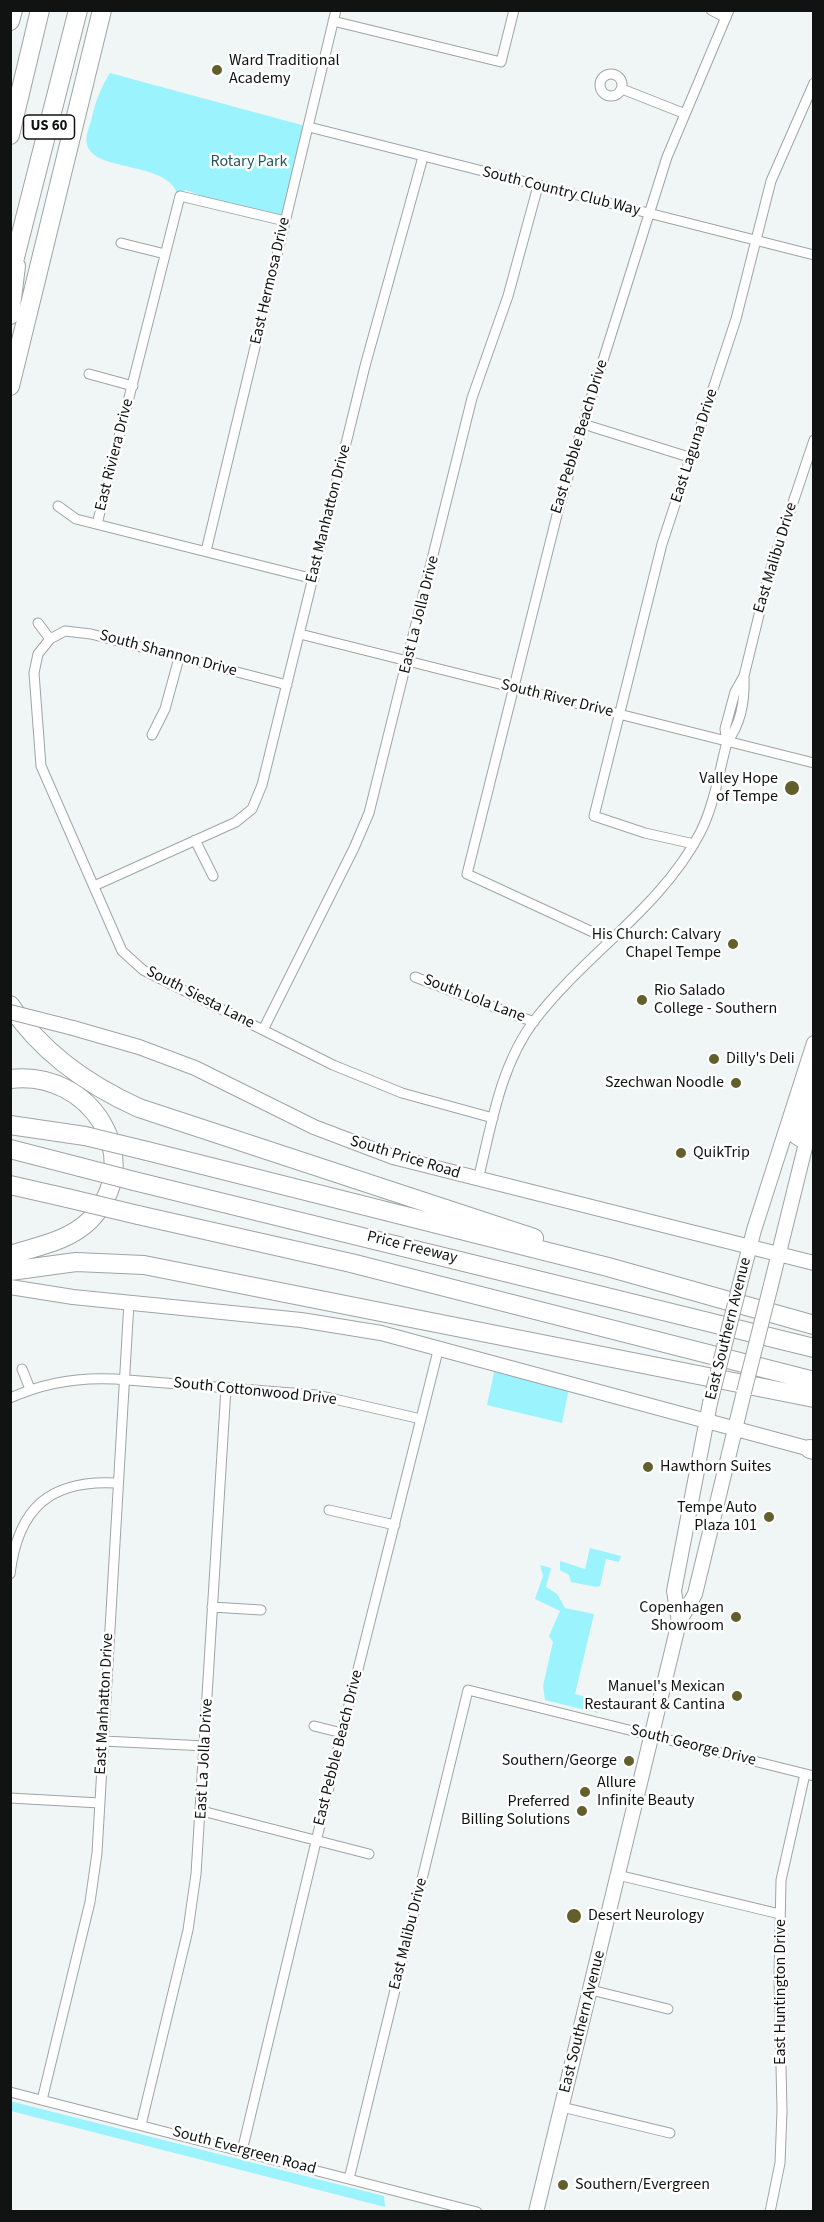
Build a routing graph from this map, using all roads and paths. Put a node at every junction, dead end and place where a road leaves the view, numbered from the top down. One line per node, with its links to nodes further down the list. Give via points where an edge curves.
1 (13, 10): 9 (highway)
2 (40, 10): 15 (highway, US 60)
3 (78, 10): 21 (highway, US 60)
4 (102, 10): 28 (highway)
5 (336, 10): 10 (street, East Hermosa Drive)
6 (514, 10): 10 (street, via 501,62)
7 (711, 10): 8 (street)
8 (727, 14): 13 (street, East Pebble Beach Drive)
9 (10, 21)
10 (333, 21): 14 (street, East Hermosa Drive)
11 (813, 83): 20 (street, East Laguna Drive, via 771,181)
12 (622, 89): 13 (street)
13 (683, 113): 18 (street, East Pebble Beach Drive)
14 (309, 127): 16 (street, South Country Club Way); 19 (street, East Hermosa Drive)
15 (10, 135)
16 (423, 157): 17 (street, South Country Club Way); 36 (street, East Manhatton Drive, via 364,366)
17 (538, 186): 18 (street, South Country Club Way); 41 (street, East La Jolla Drive, via 508,296 472,399)
18 (651, 214): 20 (street, South Country Club Way); 30 (street, East Pebble Beach Drive)
19 (285, 221): 23 (street, East Riviera Drive, via 180,196); 35 (street, East Hermosa Drive)
20 (756, 241): 24 (street, South Country Club Way); 32 (street, East Laguna Drive)
21 (19, 243): 25 (highway, US 60); 26 (highway)
22 (121, 243): 23 (street)
23 (165, 254): 29 (street, East Riviera Drive)
24 (813, 255)
25 (10, 277)
26 (10, 315)
27 (89, 374): 29 (street, East Riviera Drive)
28 (10, 386)
29 (133, 386): 34 (street, East Riviera Drive)
30 (583, 424): 32 (street); 43 (street, East Pebble Beach Drive)
31 (813, 444): 46 (street, East Malibu Drive, via 769,574 735,731)
32 (692, 458): 44 (street, East Laguna Drive, via 662,544)
33 (58, 506): 34 (street, via 76,519)
34 (97, 524): 35 (street)
35 (207, 551): 36 (street)
36 (314, 579): 38 (street, East Manhatton Drive)
37 (38, 622): 39 (street)
38 (300, 634): 41 (street, South River Drive); 42 (street, East Manhatton Drive)
39 (50, 639): 40 (street, South Shannon Drive, via 65,631 91,634); 51 (street, South Siesta Lane, via 38,654 34,673 41,766)
40 (179, 658): 42 (street, South Shannon Drive); 45 (street, via 165,709)
41 (409, 661): 43 (street, South River Drive); 57 (street, East La Jolla Drive, via 369,813)
42 (287, 685): 48 (street, East Manhatton Drive, via 262,785 252,809 236,822)
43 (513, 687): 44 (street, South River Drive); 52 (street, East Pebble Beach Drive, via 467,874)
44 (620, 715): 46 (street, South River Drive); 49 (street, East Laguna Drive, via 594,816)
45 (152, 735)
46 (727, 742): 47 (street, South River Drive); 49 (street, East Malibu Drive, via 711,805)
47 (813, 764)
48 (195, 840): 50 (street); 51 (street, East Manhatton Drive)
49 (694, 844): 52 (street, East Malibu Drive, via 673,875)
50 (213, 876)
51 (94, 886): 57 (street, South Siesta Lane, via 122,951 143,970)
52 (610, 940): 56 (street, East Malibu Drive)
53 (415, 977): 56 (street, South Lola Lane)
54 (10, 1005): 72 (highway, via 43,1044 81,1077 139,1108 590,1256)
55 (10, 1012): 66 (main road, South Price Road, bridge, via 140,1047 195,1068 314,1127 376,1151)
56 (534, 1022): 62 (street, East Malibu Drive, via 517,1049)
57 (262, 1030): 62 (street, South Siesta Lane, via 402,1093)
58 (813, 1043): 68 (main road, East Southern Avenue)
59 (813, 1073): 64 (main road, via 796,1137)
60 (10, 1079): 70 (highway, via 42,1079 72,1090 103,1123 112,1164 107,1192 89,1220 60,1239)
61 (813, 1111): 64 (main road, East Southern Avenue)
62 (493, 1118): 66 (street, East Malibu Drive)
63 (10, 1125): 72 (highway, bridge, via 86,1136)
64 (806, 1143): 69 (main road, East Southern Avenue)
65 (10, 1149): 78 (highway, Price Freeway, bridge)
66 (478, 1180): 68 (main road, South Price Road)
67 (10, 1185): 81 (highway, Price Freeway, bridge, via 351,1263)
68 (750, 1247): 69 (main road, South Price Road); 87 (main road, East Southern Avenue, bridge)
69 (779, 1254): 71 (main road, South Price Road); 88 (main road, East Southern Avenue, bridge)
70 (10, 1255)
71 (813, 1263)
72 (608, 1267): 76 (highway)
73 (10, 1271): 85 (highway, via 76,1262 144,1265)
74 (10, 1287): 75 (main road)
75 (129, 1302): 77 (main road, via 310,1321); 80 (street, East Manhatton Drive)
76 (813, 1325)
77 (439, 1347): 86 (street, East Pebble Beach Drive); 87 (main road)
78 (813, 1348)
79 (22, 1370): 83 (street)
80 (124, 1380): 82 (street, South Cottonwood Drive); 83 (street, via 83,1378); 90 (street, East Manhatton Drive)
81 (813, 1381)
82 (226, 1388): 86 (street, South Cottonwood Drive, via 317,1395); 94 (street, East La Jolla Drive)
83 (30, 1389): 84 (street)
84 (10, 1398)
85 (813, 1398)
86 (421, 1419): 92 (street, East Pebble Beach Drive)
87 (706, 1422): 88 (main road); 96 (main road, East Southern Avenue, via 674,1591)
88 (735, 1430): 89 (main road); 96 (main road, East Southern Avenue, via 695,1594)
89 (812, 1450)
90 (117, 1482): 93 (street, via 69,1485 47,1496 21,1526); 101 (street, East Manhatton Drive)
91 (328, 1510): 92 (street)
92 (395, 1525): 99 (street, East Pebble Beach Drive)
93 (10, 1574)
94 (212, 1607): 95 (street); 102 (street, East La Jolla Drive)
95 (261, 1611)
96 (679, 1622): 100 (main road, East Southern Avenue)
97 (468, 1690): 100 (street, South George Drive); 119 (street, East Malibu Drive)
98 (314, 1726): 99 (street)
99 (342, 1733): 107 (street, East Pebble Beach Drive)
100 (653, 1736): 103 (street, South George Drive); 109 (main road, East Southern Avenue)
101 (103, 1741): 102 (street); 105 (street, East Manhatton Drive)
102 (206, 1746): 106 (street, East La Jolla Drive)
103 (809, 1775): 110 (street, East Huntington Drive, via 786,1851)
104 (10, 1798): 105 (street)
105 (100, 1803): 114 (street, East Manhatton Drive, via 90,1902)
106 (202, 1812): 107 (street); 116 (street, East La Jolla Drive, via 189,1930)
107 (317, 1840): 108 (street); 118 (street, East Pebble Beach Drive)
108 (369, 1854)
109 (618, 1875): 110 (street); 111 (main road, East Southern Avenue)
110 (780, 1914): 122 (street, East Huntington Drive, via 782,2111 780,2163)
111 (591, 1989): 112 (street); 115 (main road, East Southern Avenue)
112 (668, 2009)
113 (10, 2092): 114 (street, South Evergreen Road)
114 (42, 2100): 116 (street, South Evergreen Road)
115 (562, 2107): 117 (street); 121 (main road, East Southern Avenue)
116 (141, 2125): 118 (street, South Evergreen Road)
117 (670, 2133)
118 (242, 2151): 119 (street, South Evergreen Road)
119 (349, 2179): 120 (street, South Evergreen Road)
120 (477, 2211)
121 (536, 2211)
122 (770, 2211)

